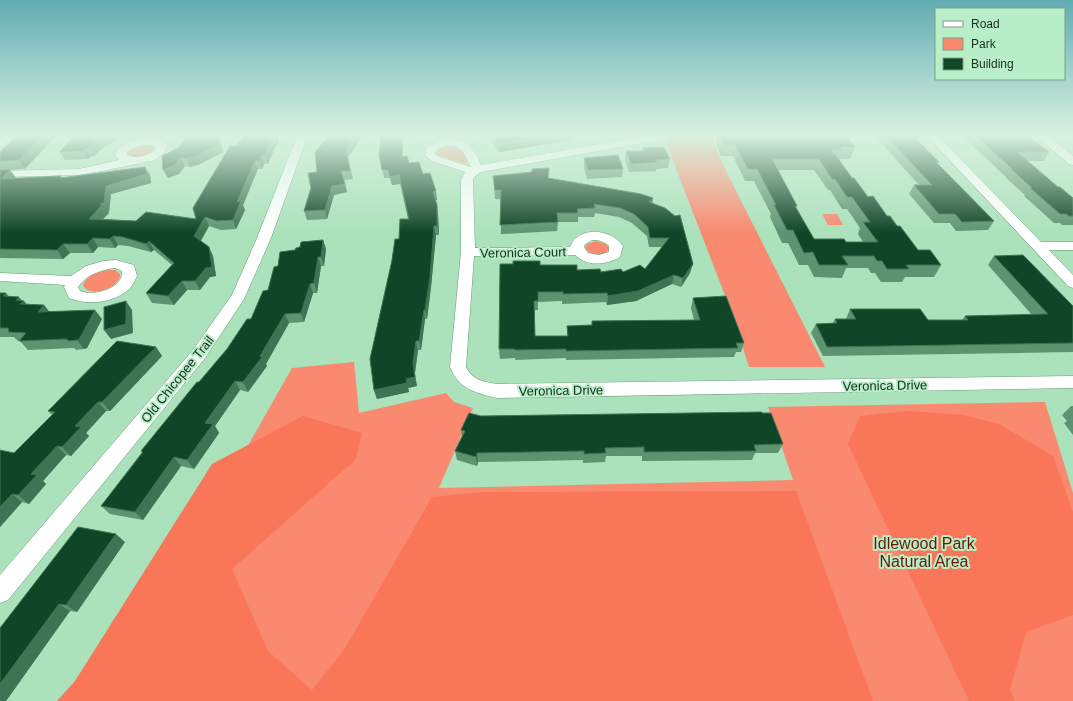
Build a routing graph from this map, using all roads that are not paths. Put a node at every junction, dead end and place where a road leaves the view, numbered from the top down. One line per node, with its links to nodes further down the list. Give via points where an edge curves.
1 (103, 168): 5 (street, via 79,172)
2 (290, 168): 14 (street, Old Chicopee Trail, via 239,296 199,354)
3 (487, 168): 9 (street, Veronica Drive, via 476,170 467,180)
4 (962, 168): 6 (street)
5 (0, 174)
6 (1038, 246): 7 (street); 12 (street)
7 (1073, 246)
8 (578, 251): 9 (street, Veronica Court)
9 (468, 252): 13 (street, Veronica Drive, via 458,367 461,376 469,382 490,390)
10 (0, 277): 11 (street)
11 (74, 281)
12 (1073, 283)
13 (1073, 382)
14 (0, 592)

